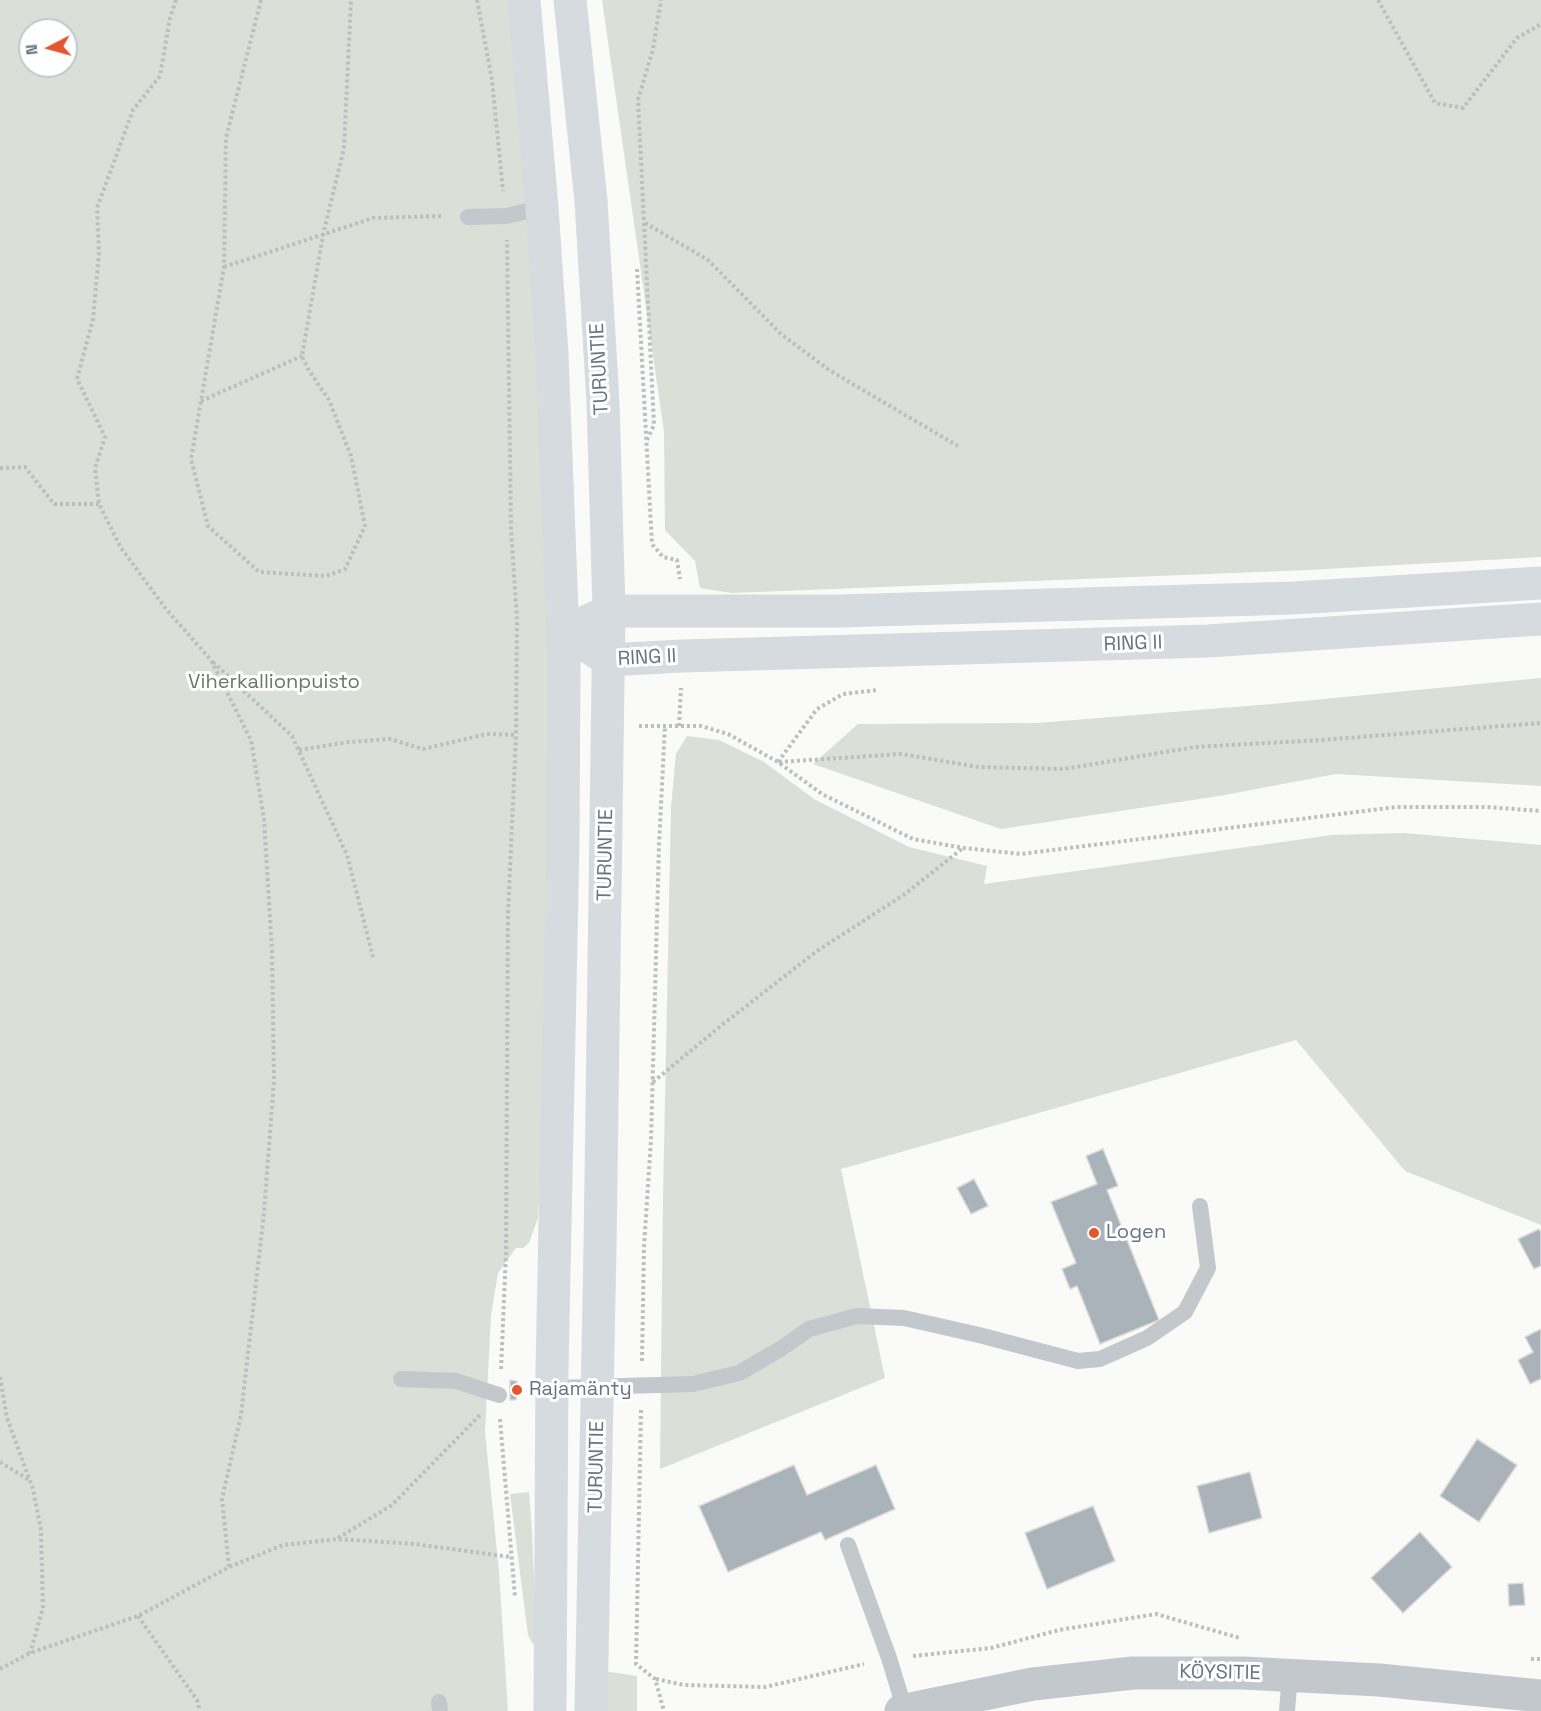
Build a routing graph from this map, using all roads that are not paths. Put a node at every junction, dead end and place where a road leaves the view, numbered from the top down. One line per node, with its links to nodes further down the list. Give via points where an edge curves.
1 (524, 0): 3 (main road)
2 (570, 0): 6 (main road, TURUNTIE, via 592,224 603,402)
3 (542, 208): 4 (lane, via 506,216); 8 (main road)
4 (468, 217)
5 (1541, 583): 6 (main road, RING II, via 1294,598 838,610)
6 (609, 611): 8 (main road, RING II); 9 (main road, TURUNTIE)
7 (1541, 619): 9 (main road, RING II, via 1208,641)
8 (564, 632): 9 (main road, RING II); 13 (main road)
9 (609, 660): 12 (main road, TURUNTIE)
10 (1200, 1206): 12 (lane, via 1208,1268 1185,1312 1147,1338 1100,1359 1078,1361 904,1318 857,1316 809,1329 739,1374 693,1384)
11 (401, 1379): 14 (lane, via 456,1381)
12 (598, 1387): 13 (lane); 19 (main road, TURUNTIE)
13 (552, 1388): 18 (main road)
14 (499, 1395)
15 (848, 1545): 20 (lane, via 889,1658)
16 (1290, 1675): 17 (street, KÖYSITIE); 20 (street, KÖYSITIE, via 1133,1673 1033,1684); 21 (lane)
17 (1541, 1696)
18 (550, 1711)
19 (591, 1711)
20 (903, 1711)
21 (1287, 1711)

